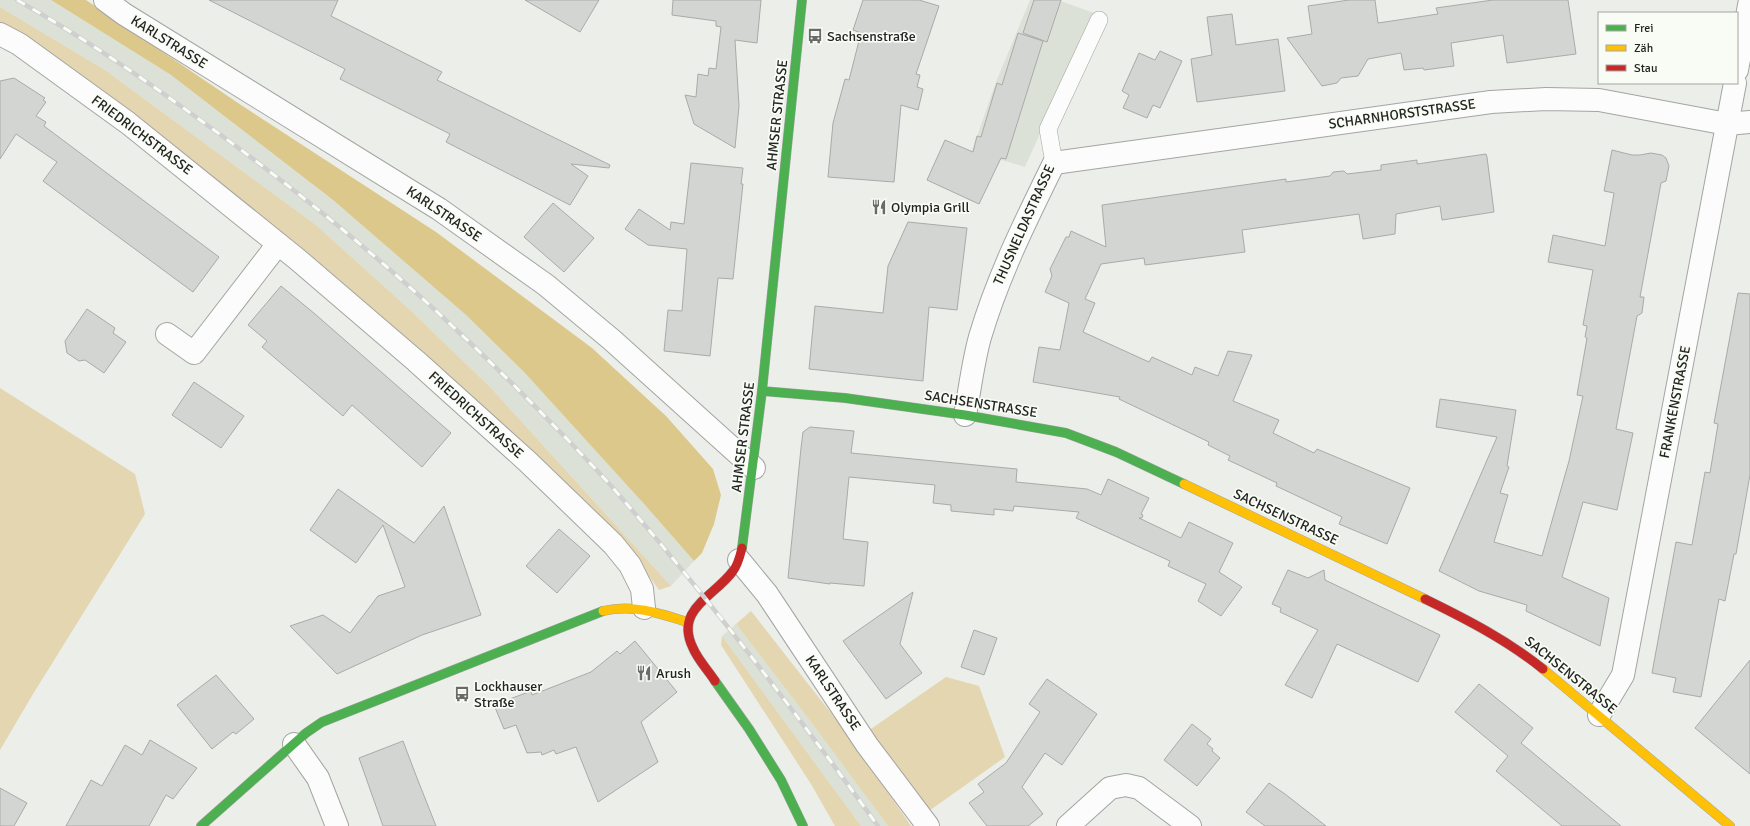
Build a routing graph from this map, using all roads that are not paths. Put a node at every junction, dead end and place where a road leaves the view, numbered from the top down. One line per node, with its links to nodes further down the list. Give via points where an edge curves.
1 (105, 0): 15 (street, KARLSTRASSE, via 439,209 546,285 617,344)
2 (802, 0): 13 (street, AHMSER STRASSE)
3 (1750, 0): 6 (street)
4 (1099, 20): 10 (lane, THUSNELDASTRASSE, via 1048,129)
5 (0, 34): 11 (street, FRIEDRICHSTRASSE, via 19,44 128,123)
6 (1738, 65)
7 (1735, 84): 9 (street, FRANKENSTRASSE)
8 (1750, 122): 9 (street, SCHARNHORSTSTRASSE)
9 (1727, 124): 10 (street, SCHARNHORSTSTRASSE, via 1599,100 1491,102); 19 (street, FRANKENSTRASSE, via 1623,675)
10 (1054, 163): 14 (street, THUSNELDASTRASSE, via 1017,237 995,291 980,338)
11 (278, 244): 12 (street, via 194,353); 17 (street, FRIEDRICHSTRASSE, via 528,462 614,544 630,565 642,589)
12 (167, 334)
13 (762, 391): 14 (street, SACHSENSTRASSE, via 845,398); 15 (street, AHMSER STRASSE)
14 (965, 415): 19 (street, SACHSENSTRASSE, via 1066,433 1116,452 1466,619 1519,650)
15 (754, 468): 16 (street, AHMSER STRASSE)
16 (739, 560): 18 (street, AHMSER STRASSE, via 732,572); 24 (street, KARLSTRASSE, via 767,594 867,745)
17 (644, 608): 18 (street); 20 (street, via 620,607 604,610 322,722 306,732)
18 (687, 622): 23 (street, via 693,649 749,728 781,780)
19 (1599, 715): 27 (street, SACHSENSTRASSE)
20 (294, 744): 21 (street); 22 (street, via 318,778)
21 (201, 826)
22 (337, 826)
23 (803, 826)
24 (928, 826)
25 (1068, 826): 26 (street, via 1110,788 1126,785 1139,788)
26 (1190, 826)
27 (1730, 826)

